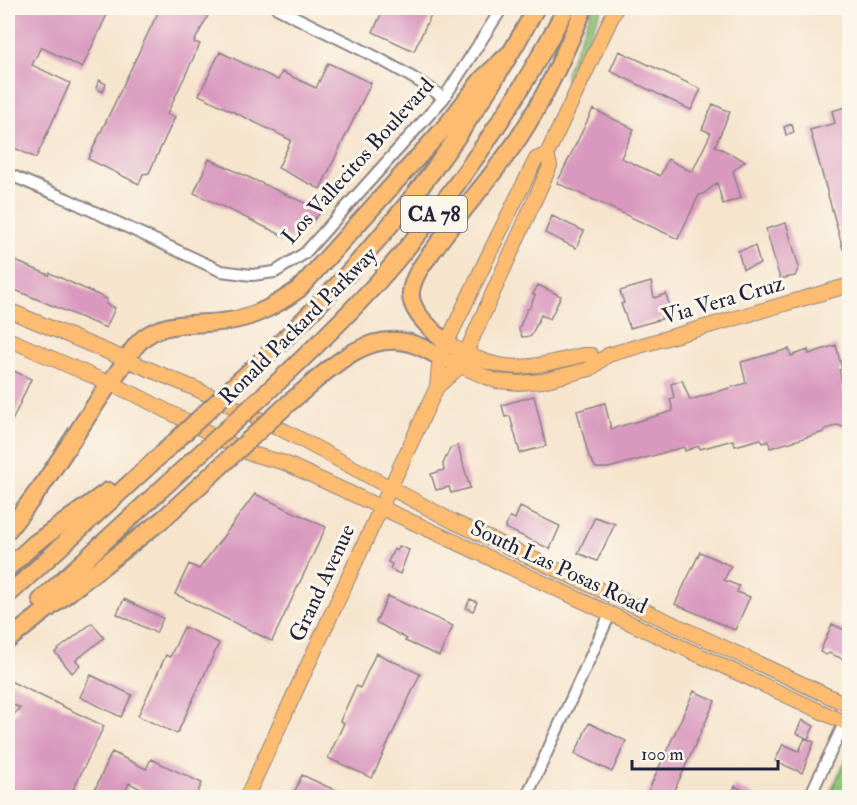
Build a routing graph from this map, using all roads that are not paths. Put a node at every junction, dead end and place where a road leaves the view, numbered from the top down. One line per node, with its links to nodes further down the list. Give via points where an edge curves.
1 (277, 8): 8 (street, via 396,66)
2 (502, 8): 8 (street, Los Vallecitos Boulevard)
3 (536, 8): 7 (highway, Ronald Packard Parkway / CA 78)
4 (566, 8): 30 (highway, Ronald Packard Parkway / CA 78, bridge, via 491,135 416,236 330,332)
5 (584, 8): 16 (highway, via 522,131 413,282 414,307)
6 (616, 8): 9 (main road, Grand Avenue)
7 (512, 51): 19 (highway, via 482,79 446,126 299,289 251,316 153,332 141,339); 23 (highway, Ronald Packard Parkway / CA 78, bridge, via 430,177 390,226 327,297)
8 (444, 98): 10 (street, Los Vallecitos Boulevard, via 305,253 291,264 260,275 221,271)
9 (547, 154): 11 (main road, Grand Avenue, via 536,159); 12 (main road, Grand Avenue, via 550,165)
10 (8, 174)
11 (518, 195): 12 (main road, via 507,242); 16 (main road, Grand Avenue)
12 (512, 250): 20 (main road, Grand Avenue)
13 (849, 285): 18 (main road, Via Vera Cruz)
14 (8, 310): 19 (main road, South Las Posas Road)
15 (8, 339): 21 (main road, South Las Posas Road)
16 (443, 350): 20 (main road, Via Vera Cruz); 22 (main road, Grand Avenue); 31 (highway, bridge, via 392,341 354,351 290,402 163,519)
17 (591, 355): 18 (street, Via Vera Cruz); 20 (main road, Via Vera Cruz, via 528,368)
18 (608, 355): 20 (main road, Via Vera Cruz, via 590,369 519,383 497,381)
19 (126, 360): 21 (highway); 24 (main road, South Las Posas Road, via 285,431)
20 (463, 360): 22 (main road, Grand Avenue)
21 (109, 383): 25 (main road, South Las Posas Road, via 249,453 285,463); 26 (highway)
22 (438, 387): 24 (main road, Grand Avenue)
23 (165, 451): 27 (highway, via 34,544); 28 (highway, Ronald Packard Parkway / CA 78)
24 (390, 487): 25 (main road, Grand Avenue); 32 (main road, South Las Posas Road, via 454,522)
25 (380, 508): 29 (main road, South Las Posas Road); 34 (main road, Grand Avenue)
26 (8, 530)
27 (8, 568)
28 (8, 595)
29 (610, 615): 33 (main road, South Las Posas Road); 35 (street)
30 (8, 631)
31 (8, 640)
32 (849, 706)
33 (848, 720): 36 (street)
34 (249, 796)
35 (526, 798)
36 (809, 798)

